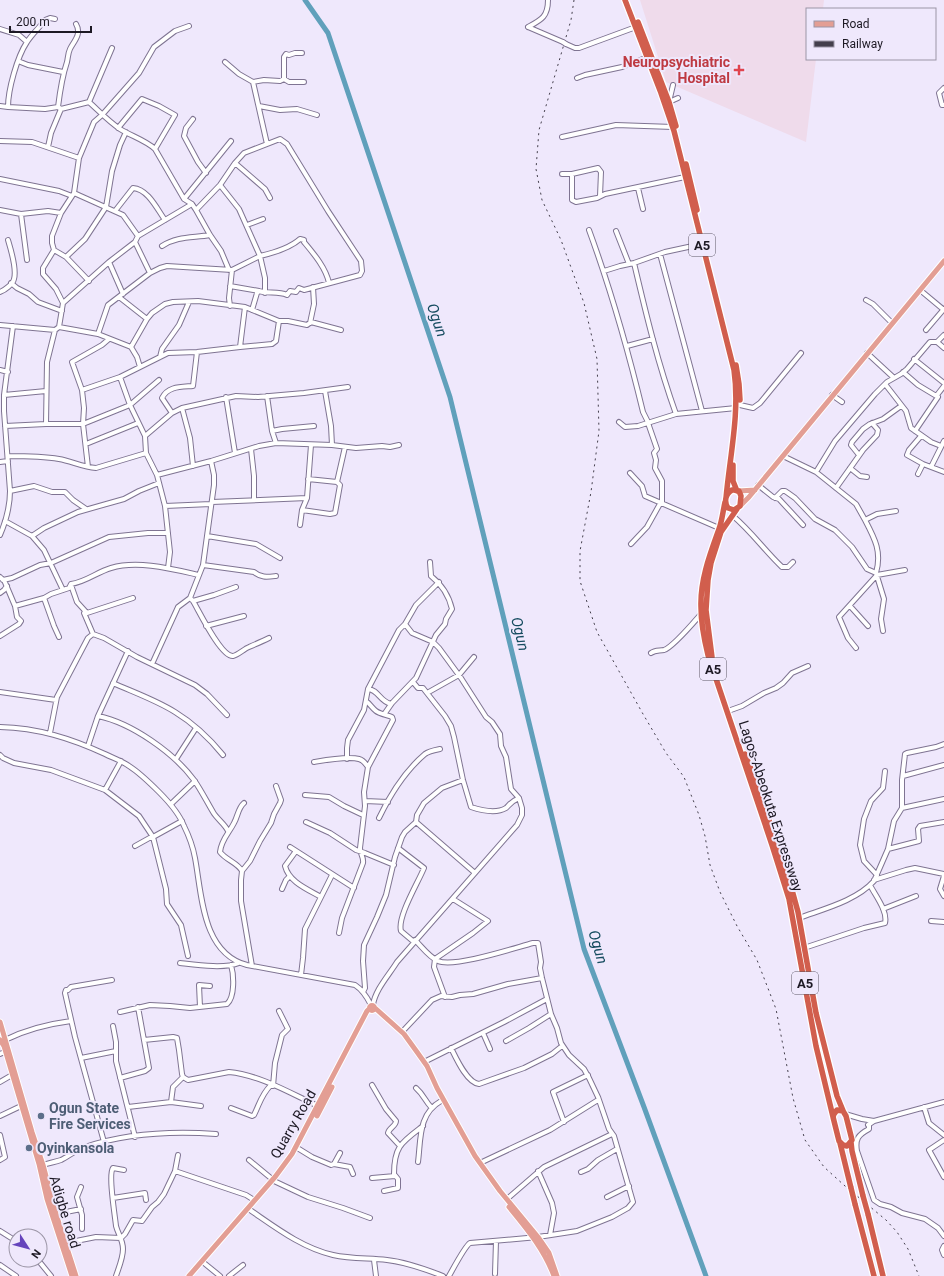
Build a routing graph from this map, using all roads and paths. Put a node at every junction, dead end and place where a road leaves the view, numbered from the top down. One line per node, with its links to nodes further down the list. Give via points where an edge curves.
1 (548, 0): 7 (street, via 547,12 543,18 528,27 575,48)
2 (625, 0): 7 (highway, Lagos-Abeokuta Expressway / A5)
3 (629, 0): 24 (highway, Lagos-Abeokuta Expressway / A5)
4 (55, 19): 9 (street, via 45,20)
5 (76, 24): 15 (street, via 76,40 69,51)
6 (189, 26): 30 (street, via 175,31 154,47 139,73)
7 (636, 27): 12 (highway, Lagos-Abeokuta Expressway / A5)
8 (0, 29): 9 (street, via 19,35)
9 (27, 42): 13 (street)
10 (112, 48): 23 (street)
11 (302, 53): 17 (street, via 286,54)
12 (648, 57): 16 (street, via 622,67); 33 (highway, Lagos-Abeokuta Expressway / A5)
13 (18, 61): 15 (street); 28 (street)
14 (226, 62): 18 (street)
15 (63, 72): 29 (street)
16 (577, 78)
17 (284, 79): 18 (street); 19 (street, via 289,82)
18 (253, 82): 27 (street)
19 (304, 82)
20 (673, 85): 24 (street)
21 (944, 88): 25 (street, via 939,93)
22 (678, 98): 24 (street)
23 (89, 102): 29 (street); 30 (street)
24 (669, 102): 148 (highway, Lagos-Abeokuta Expressway / A5, via 736,362)
25 (944, 105)
26 (0, 106): 28 (street)
27 (259, 106): 31 (street, via 280,110 297,109); 39 (street)
28 (8, 107): 29 (street)
29 (60, 108): 40 (street)
30 (102, 115): 34 (street); 42 (street, via 94,122)
31 (317, 115)
32 (193, 119): 44 (street, via 184,136)
33 (673, 127): 36 (street, via 616,125); 47 (highway, Lagos-Abeokuta Expressway / A5)
34 (118, 128): 35 (street); 41 (street, via 142,99 170,112 175,115)
35 (126, 132): 41 (street); 56 (street, via 112,171)
36 (562, 137)
37 (0, 141): 40 (street, via 32,142)
38 (231, 141): 44 (street)
39 (267, 144): 43 (street, via 244,153); 88 (street, via 280,139 287,144 361,261 360,275)
40 (48, 147): 42 (street)
41 (155, 149): 54 (street)
42 (79, 158): 51 (street)
43 (235, 163): 49 (street); 53 (street, via 265,189)
44 (206, 173): 54 (street)
45 (562, 174): 46 (street)
46 (572, 174): 52 (street, via 572,200 576,202); 52 (street, via 600,169)
47 (685, 177): 50 (street); 72 (highway, Lagos-Abeokuta Expressway / A5)
48 (0, 179): 51 (street)
49 (220, 185): 59 (street); 65 (street, via 239,209)
50 (638, 188): 52 (street); 57 (street)
51 (73, 195): 56 (street); 61 (street)
52 (600, 196)
53 (270, 198)
54 (184, 199): 55 (street)
55 (192, 204): 59 (street); 64 (street)
56 (106, 207): 60 (street); 77 (street, via 85,239)
57 (643, 209)
58 (0, 210): 62 (street)
59 (196, 210): 68 (street)
60 (114, 211): 64 (street, via 133,188 138,188 146,194); 69 (street, via 123,215)
61 (61, 213): 62 (street, via 48,211); 74 (street, via 52,236)
62 (21, 214): 78 (street)
63 (263, 219): 65 (street)
64 (165, 220): 69 (street)
65 (247, 225): 76 (street)
66 (589, 230): 84 (street)
67 (616, 231): 82 (street)
68 (210, 235): 73 (street, via 177,238); 83 (street, via 222,251)
69 (138, 236): 71 (street)
70 (8, 240): 87 (street, via 14,265 15,277)
71 (135, 242): 80 (street); 85 (street)
72 (702, 244): 75 (street); 148 (highway, Lagos-Abeokuta Expressway / A5, via 734,370)
73 (162, 246)
74 (54, 250): 77 (street); 99 (street, via 43,268 43,274 56,289)
75 (660, 254): 81 (street); 151 (street)
76 (260, 256): 83 (street); 88 (street, via 296,243 300,238 324,270); 94 (street, via 265,278)
77 (66, 257): 86 (street)
78 (27, 260)
79 (944, 261): 91 (main road)
80 (109, 262): 86 (street); 95 (street)
81 (634, 263): 82 (street); 117 (street)
82 (629, 264): 84 (street)
83 (230, 270): 85 (street, via 167,266); 89 (street)
84 (604, 271): 119 (street)
85 (150, 273): 95 (street)
86 (89, 281): 99 (street)
87 (12, 283): 93 (street); 104 (street, via 38,302)
88 (329, 283): 90 (street)
89 (230, 286): 92 (street); 100 (street)
90 (313, 287): 94 (street, via 304,290 299,288 296,292 290,291 286,295 281,292); 107 (street, via 310,323)
91 (920, 290): 103 (street); 108 (main road)
92 (259, 291): 94 (street); 102 (street)
93 (0, 292)
94 (265, 293)
95 (123, 294): 96 (street)
96 (119, 297): 105 (street); 114 (street, via 108,304)
97 (866, 300): 108 (street)
98 (189, 302): 100 (street); 105 (street, via 165,304); 126 (street, via 179,325 162,348)
99 (63, 303): 104 (street)
100 (230, 306): 101 (street)
101 (245, 307): 102 (street); 121 (street)
102 (252, 310): 106 (street)
103 (944, 310): 113 (street)
104 (62, 311): 111 (street)
105 (147, 319): 120 (street)
106 (279, 321): 107 (street, via 307,325); 121 (street, via 276,341 272,344)
107 (312, 322): 112 (street)
108 (892, 323): 125 (main road)
109 (0, 325): 110 (street)
110 (13, 326): 111 (street); 130 (street)
111 (57, 329): 114 (street); 139 (street, via 47,362)
112 (341, 330)
113 (926, 330)
114 (98, 334): 116 (street)
115 (944, 335): 118 (street)
116 (109, 339): 120 (street); 138 (street, via 72,361)
117 (653, 339): 119 (street); 153 (street)
118 (937, 342): 122 (street); 127 (street, via 930,342)
119 (627, 346): 155 (street, via 643,412)
120 (131, 347): 128 (street)
121 (240, 347): 123 (street)
122 (944, 348)
123 (197, 352): 126 (street, via 168,353); 152 (street, via 193,386 171,388 164,392 162,398)
124 (801, 353): 148 (street, via 760,403 753,408)
125 (867, 353): 133 (street); 142 (main road)
126 (160, 357): 128 (street)
127 (914, 359): 131 (street); 136 (street)
128 (140, 367): 132 (street)
129 (0, 370): 130 (street)
130 (8, 372): 141 (street)
131 (903, 372): 133 (street); 144 (street)
132 (120, 377): 138 (street); 147 (street)
133 (893, 378): 135 (street)
134 (159, 380): 147 (street)
135 (885, 384): 149 (street); 187 (street, via 835,441)
136 (944, 385): 144 (street)
137 (348, 387): 140 (street)
138 (82, 390): 159 (street)
139 (46, 391): 141 (street); 158 (street)
140 (324, 391): 143 (street); 170 (street)
141 (4, 395): 160 (street)
142 (832, 395): 146 (street); 178 (main road)
143 (267, 396): 145 (street); 162 (street)
144 (938, 397): 163 (street)
145 (226, 398): 150 (street); 176 (street)
146 (842, 402)
147 (130, 405): 156 (street); 159 (street)
148 (738, 406): 151 (street); 199 (highway, Lagos-Abeokuta Expressway / A5, via 732,471); 203 (highway, Lagos-Abeokuta Expressway / A5)
149 (902, 406): 157 (street); 163 (street, via 908,415 911,428)
150 (182, 408): 152 (street); 183 (street, via 190,438)
151 (702, 411): 153 (street)
152 (172, 413): 164 (street)
153 (676, 414): 155 (street)
154 (619, 422): 155 (street, via 625,427)
155 (648, 422): 204 (street, via 657,449 654,452 655,468 662,481)
156 (138, 423): 164 (street); 168 (street)
157 (872, 423): 177 (street, via 878,433); 177 (street, via 863,429 851,444)
158 (46, 424): 159 (street); 160 (street)
159 (84, 424): 168 (street)
160 (5, 426): 179 (street)
161 (314, 426): 162 (street)
162 (272, 431): 167 (street)
163 (915, 431): 165 (street)
164 (145, 436): 175 (street)
165 (921, 436): 173 (street); 182 (street, via 907,454)
166 (944, 441): 173 (street)
167 (276, 443): 169 (street); 174 (street)
168 (86, 444): 184 (street)
169 (311, 444): 170 (street); 193 (street)
170 (332, 445): 172 (street)
171 (399, 445): 172 (street)
172 (345, 447): 194 (street)
173 (942, 448): 185 (street)
174 (251, 449): 176 (street); 202 (street)
175 (146, 453): 184 (street, via 96,468); 191 (street)
176 (235, 453): 180 (street)
177 (859, 455): 186 (street)
178 (783, 456): 187 (street); 196 (main road)
179 (8, 459): 181 (street); 184 (street, via 30,456 59,459); 198 (street)
180 (211, 461): 183 (street); 205 (street, via 214,480)
181 (0, 462)
182 (923, 464): 185 (street); 190 (street)
183 (193, 466): 191 (street)
184 (88, 467)
185 (931, 467): 188 (street)
186 (850, 468): 192 (street, via 860,476); 197 (street)
187 (816, 472): 197 (street)
188 (944, 472)
189 (630, 473): 204 (street, via 642,486 645,496)
190 (918, 474)
191 (157, 475): 195 (street)
192 (867, 477)
193 (308, 480): 194 (street); 200 (street)
194 (337, 482): 209 (street, via 340,485 334,513)
195 (159, 483): 206 (street); 208 (street, via 124,499)
196 (756, 487): 199 (main road); 201 (street); 207 (main road)
197 (836, 488): 212 (street, via 856,504)
198 (10, 491): 208 (street, via 34,486 52,492 65,492); 213 (street)
199 (738, 491): 203 (highway, via 729,492); 207 (highway, A5, via 741,496)
200 (307, 498): 202 (street); 209 (street)
201 (775, 498): 215 (street, via 779,499); 229 (street, via 785,491 795,498 814,519 835,530 852,547 867,569)
202 (254, 499): 205 (street)
203 (725, 500): 207 (highway, via 728,508 734,510); 216 (highway, Lagos-Abeokuta Expressway / A5)
204 (661, 502): 216 (street); 221 (street, via 647,527)
205 (212, 503): 206 (street); 220 (street)
206 (165, 506): 217 (street)
207 (738, 507): 211 (highway, Lagos-Abeokuta Expressway / A5)
208 (86, 510): 219 (street, via 54,522)
209 (302, 510): 214 (street)
210 (896, 511): 212 (street, via 877,514)
211 (733, 516): 224 (street, via 782,567 788,567); 271 (highway, Lagos-Abeokuta Expressway / A5, via 723,529 717,544 706,599 711,654)
212 (865, 520): 229 (street, via 878,547)
213 (5, 521): 218 (street); 219 (street)
214 (300, 525)
215 (803, 526)
216 (719, 528): 245 (highway, Lagos-Abeokuta Expressway / A5, via 704,577)
217 (168, 533): 225 (street, via 109,537); 227 (street)
218 (0, 535)
219 (32, 536): 225 (street)
220 (207, 536): 222 (street, via 256,544); 226 (street)
221 (631, 544)
222 (280, 558)
223 (430, 562): 233 (street, via 431,576)
224 (793, 562)
225 (51, 563): 232 (street, via 40,564 12,578); 237 (street)
226 (203, 565): 230 (street); 231 (street, via 254,572 264,577)
227 (168, 568): 230 (street); 234 (street, via 127,565 110,568)
228 (906, 570): 229 (street)
229 (877, 574): 243 (street); 250 (street, via 884,599 881,619)
230 (199, 575): 241 (street)
231 (276, 576)
232 (1, 578): 235 (street)
233 (438, 582): 247 (street, via 416,606); 255 (street, via 452,609)
234 (71, 584): 237 (street); 244 (street, via 77,602)
235 (7, 586): 238 (street); 242 (street)
236 (236, 587): 241 (street)
237 (63, 590): 239 (street)
238 (0, 594)
239 (44, 598): 242 (street); 253 (street)
240 (133, 598): 244 (street)
241 (192, 599): 248 (street); 260 (street, via 178,607)
242 (15, 606): 252 (street, via 21,622)
243 (850, 606): 249 (street); 256 (street, via 839,617 848,638)
244 (87, 613): 251 (street, via 84,613)
245 (702, 614): 258 (street, via 665,649); 309 (highway, Lagos-Abeokuta Expressway / A5, via 708,655)
246 (244, 616): 248 (street)
247 (405, 624): 255 (street, via 412,633); 265 (street)
248 (206, 626): 254 (street, via 216,642 231,656)
249 (868, 626)
250 (883, 631)
251 (93, 634): 257 (street); 268 (street, via 88,638)
252 (0, 636)
253 (59, 637)
254 (269, 638)
255 (433, 642): 262 (street); 263 (street)
256 (856, 648)
257 (128, 651): 260 (street); 264 (street)
258 (651, 653)
259 (474, 657): 262 (street)
260 (152, 664): 273 (street, via 201,689)
261 (808, 666): 271 (street, via 792,673 776,688)
262 (459, 675): 267 (street); 296 (street, via 500,734 511,789)
263 (413, 682): 267 (street); 270 (street)
264 (113, 683): 274 (street); 276 (street, via 174,711)
265 (368, 689): 269 (street); 270 (street, via 372,689 386,703)
266 (0, 692): 268 (street)
267 (427, 693): 291 (street, via 451,726)
268 (56, 700): 277 (street)
269 (366, 701): 272 (street, via 376,711); 284 (street, via 348,740)
270 (391, 704): 272 (street)
271 (728, 711): 309 (highway, Lagos-Abeokuta Expressway / A5, via 758,787)
272 (385, 714): 288 (street, via 393,720)
273 (227, 715)
274 (98, 716): 279 (street); 283 (street, via 135,731)
275 (0, 727): 277 (street)
276 (196, 728): 282 (street); 283 (street)
277 (50, 733): 279 (street)
278 (944, 744): 290 (street, via 905,754)
279 (88, 746): 285 (street)
280 (440, 749): 299 (street, via 424,755 405,776)
281 (0, 755): 294 (street, via 14,763 51,770)
282 (223, 755)
283 (176, 759): 292 (street)
284 (347, 759): 286 (street); 288 (street, via 358,759)
285 (121, 761): 294 (street); 301 (street, via 140,774)
286 (314, 762)
287 (944, 765): 290 (street)
288 (368, 767): 298 (street)
289 (884, 771): 323 (street, via 883,788 871,801 860,845 864,860)
290 (903, 776): 302 (street)
291 (462, 780): 296 (street, via 472,808 501,810); 307 (street, via 442,788 424,803)
292 (195, 781): 301 (street); 310 (street, via 215,815)
293 (276, 786): 320 (street, via 280,803 250,861)
294 (105, 790): 311 (street, via 139,816)
295 (305, 795): 303 (street, via 329,797)
296 (518, 798): 321 (street, via 523,812 520,820)
297 (944, 800): 302 (street)
298 (365, 801): 299 (street); 303 (street)
299 (388, 802): 304 (street)
300 (244, 803): 310 (street, via 235,823)
301 (171, 804): 305 (street)
302 (902, 808): 316 (street, via 894,822)
303 (363, 815): 318 (street)
304 (379, 818)
305 (182, 821): 311 (street); 345 (street, via 194,856 211,933 225,953)
306 (306, 822): 318 (street)
307 (416, 822): 315 (street, via 405,832); 321 (street)
308 (944, 822): 316 (street, via 920,826 918,841)
309 (770, 830): 312 (highway, Lagos-Abeokuta Expressway / A5)
310 (228, 831): 320 (street, via 220,852)
311 (153, 837): 313 (street); 342 (street, via 166,889 167,904 181,925)
312 (775, 844): 335 (highway, Lagos-Abeokuta Expressway / A5, via 789,878); 339 (highway, Lagos-Abeokuta Expressway / A5)
313 (135, 846)
314 (290, 847): 317 (street)
315 (398, 848): 319 (street); 340 (street, via 424,868 403,914 400,928)
316 (888, 849): 323 (street)
317 (296, 851): 322 (street); 325 (street, via 285,866)
318 (360, 851): 319 (street); 328 (street, via 364,858)
319 (394, 865): 352 (street, via 378,917 364,944)
320 (242, 871): 347 (street, via 241,901)
321 (475, 873): 333 (street)
322 (332, 874): 328 (street); 332 (street)
323 (876, 875): 326 (street)
324 (944, 875): 326 (street, via 916,868); 331 (street, via 940,889)
325 (290, 877): 329 (street); 332 (street)
326 (874, 881): 327 (street)
327 (870, 885): 334 (street); 335 (street, via 841,902)
328 (354, 888): 338 (street)
329 (282, 889)
330 (916, 896): 334 (street)
331 (944, 896)
332 (321, 897): 348 (street, via 305,929)
333 (453, 899): 340 (street); 343 (street, via 488,921)
334 (883, 909): 341 (street, via 886,921 882,925 864,928)
335 (799, 918): 339 (highway, Lagos-Abeokuta Expressway / A5)
336 (930, 921): 337 (street)
337 (944, 922)
338 (339, 933)
339 (800, 940): 341 (highway, Lagos-Abeokuta Expressway / A5); 397 (highway, Lagos-Abeokuta Expressway / A5, via 816,1046)
340 (414, 941): 343 (street); 357 (street, via 381,986)
341 (804, 948): 395 (highway, Lagos-Abeokuta Expressway / A5, via 822,1041 837,1096)
342 (188, 956)
343 (435, 959): 349 (street, via 441,962 465,961 536,942 539,946); 353 (street, via 434,967)
344 (180, 963): 346 (street)
345 (239, 963): 346 (street); 347 (street)
346 (232, 965): 356 (street, via 234,981 228,1004)
347 (252, 966): 348 (street)
348 (301, 975): 352 (street, via 349,983)
349 (542, 978): 353 (street, via 473,994); 354 (street)
350 (112, 980): 361 (street, via 66,990)
351 (210, 986): 356 (street, via 199,985)
352 (363, 992): 357 (street)
353 (445, 996): 364 (street, via 432,1000)
354 (547, 999): 360 (street); 365 (street)
355 (138, 1007): 356 (street); 359 (street); 367 (street)
356 (200, 1007)
357 (372, 1008): 364 (main road); 385 (main road, via 395,1029 415,1053); 389 (main road, Quarry Road, via 367,1011); 412 (main road, Quarry Road)
358 (279, 1011): 381 (street, via 287,1030 282,1035)
359 (120, 1012)
360 (551, 1014): 368 (street); 369 (street)
361 (71, 1021): 366 (street, via 33,1028); 374 (street)
362 (0, 1022): 366 (main road)
363 (113, 1026): 372 (street)
364 (402, 1032): 375 (main road)
365 (483, 1033): 370 (street); 371 (street)
366 (3, 1040): 373 (main road, Adigbe road); 390 (main road)
367 (144, 1040): 378 (street, via 177,1038); 379 (street, via 149,1068)
368 (506, 1041)
369 (562, 1046): 370 (street, via 524,1068 479,1084 472,1082); 377 (street)
370 (450, 1048): 375 (street)
371 (490, 1049)
372 (116, 1051): 374 (street); 379 (street)
373 (3, 1053): 376 (main road, Adigbe road)
374 (81, 1058): 410 (street)
375 (424, 1062): 419 (main road)
376 (12, 1074): 380 (street); 390 (main road, Adigbe road)
377 (588, 1075): 384 (street); 399 (street, via 553,1092)
378 (183, 1077): 381 (street, via 188,1080 228,1072); 386 (street, via 173,1087)
379 (120, 1078): 391 (street)
380 (0, 1082)
381 (272, 1085): 389 (street); 393 (street, via 262,1094 254,1115)
382 (372, 1085): 411 (street, via 396,1121 388,1134)
383 (416, 1088): 394 (street)
384 (598, 1100): 399 (street); 403 (street)
385 (441, 1101): 394 (street); 446 (main road, via 472,1156)
386 (171, 1102): 388 (street); 391 (street)
387 (944, 1102): 392 (street)
388 (201, 1106)
389 (318, 1106): 430 (main road, Quarry Road, via 292,1154)
390 (23, 1107): 396 (street); 421 (main road, Adigbe road); 460 (main road, Adigbe road, via 47,1200)
391 (128, 1107): 406 (street)
392 (924, 1107): 398 (street); 404 (street, via 929,1123)
393 (231, 1108)
394 (431, 1108): 401 (street)
395 (845, 1113): 397 (highway, via 837,1110); 398 (street); 409 (highway, A5)
396 (0, 1116)
397 (834, 1121): 408 (highway, A5)
398 (874, 1121): 400 (street)
399 (564, 1122): 419 (street)
400 (869, 1124): 409 (street); 445 (street, via 856,1142 856,1151 874,1200 902,1213 925,1219)
401 (423, 1126): 411 (street); 418 (street, via 420,1133)
402 (216, 1134): 406 (street, via 186,1132)
403 (612, 1134): 413 (street); 424 (street)
404 (944, 1135)
405 (0, 1136): 416 (street, via 5,1157)
406 (135, 1136): 410 (street)
407 (944, 1140): 428 (street, via 929,1150)
408 (839, 1141): 409 (highway, via 845,1146); 472 (highway, A5, bridge)
409 (851, 1141): 473 (highway, A5, bridge)
410 (104, 1142): 421 (street)
411 (400, 1146): 427 (street, via 395,1158)
412 (299, 1149): 420 (street, via 319,1160); 430 (main road, Quarry Road)
413 (616, 1149): 425 (street); 431 (street)
414 (340, 1153): 420 (street)
415 (178, 1155): 423 (street)
416 (0, 1160)
417 (249, 1160): 430 (street)
418 (418, 1162)
419 (480, 1163): 436 (main road)
420 (334, 1164): 426 (street, via 350,1167)
421 (43, 1165): 441 (main road, Adigbe road)
422 (124, 1170): 435 (street, via 111,1169)
423 (175, 1171): 438 (street); 447 (street, via 158,1202 142,1221 133,1220)
424 (538, 1171): 436 (street); 444 (street, via 554,1213)
425 (581, 1172)
426 (353, 1174)
427 (395, 1176): 429 (street); 433 (street, via 398,1179 398,1188)
428 (944, 1177)
429 (372, 1178)
430 (273, 1180): 438 (main road, Quarry Road); 440 (main road, Quarry Road); 442 (street, via 308,1197)
431 (629, 1186): 434 (street); 444 (street, via 634,1201 628,1208 587,1228)
432 (80, 1187): 439 (street, via 77,1197)
433 (384, 1191)
434 (607, 1197)
435 (113, 1198): 437 (street, via 145,1193); 447 (street, via 116,1227)
436 (507, 1199): 446 (main road)
437 (146, 1200)
438 (254, 1200): 463 (main road, Quarry Road)
439 (81, 1209): 441 (street); 443 (street)
440 (250, 1210): 452 (street, via 290,1236 324,1252); 453 (main road, Quarry Road)
441 (56, 1214): 449 (main road, Adigbe road)
442 (370, 1218)
443 (82, 1229)
444 (550, 1235): 446 (street)
445 (944, 1236)
446 (535, 1237): 448 (street); 470 (main road); 471 (main road, via 549,1254)
447 (121, 1238): 449 (street, via 96,1237); 462 (street, via 123,1248)
448 (496, 1241): 457 (street); 469 (street, via 473,1242 466,1245)
449 (66, 1243): 461 (main road, Adigbe road)
450 (944, 1246): 451 (street)
451 (944, 1255)
452 (374, 1260): 467 (street); 468 (street, via 388,1260 414,1266)
453 (204, 1263): 464 (main road, Quarry Road); 465 (street)
454 (0, 1265): 458 (street)
455 (243, 1265): 466 (street)
456 (44, 1268): 459 (street)
457 (495, 1274)
458 (16, 1276)
459 (51, 1276)
460 (72, 1276)
461 (76, 1276)
462 (116, 1276)
463 (189, 1276)
464 (194, 1276)
465 (220, 1276)
466 (229, 1276)
467 (376, 1276)
468 (443, 1276)
469 (449, 1276)
470 (554, 1276)
471 (558, 1276)
472 (874, 1276)
473 (883, 1276)

